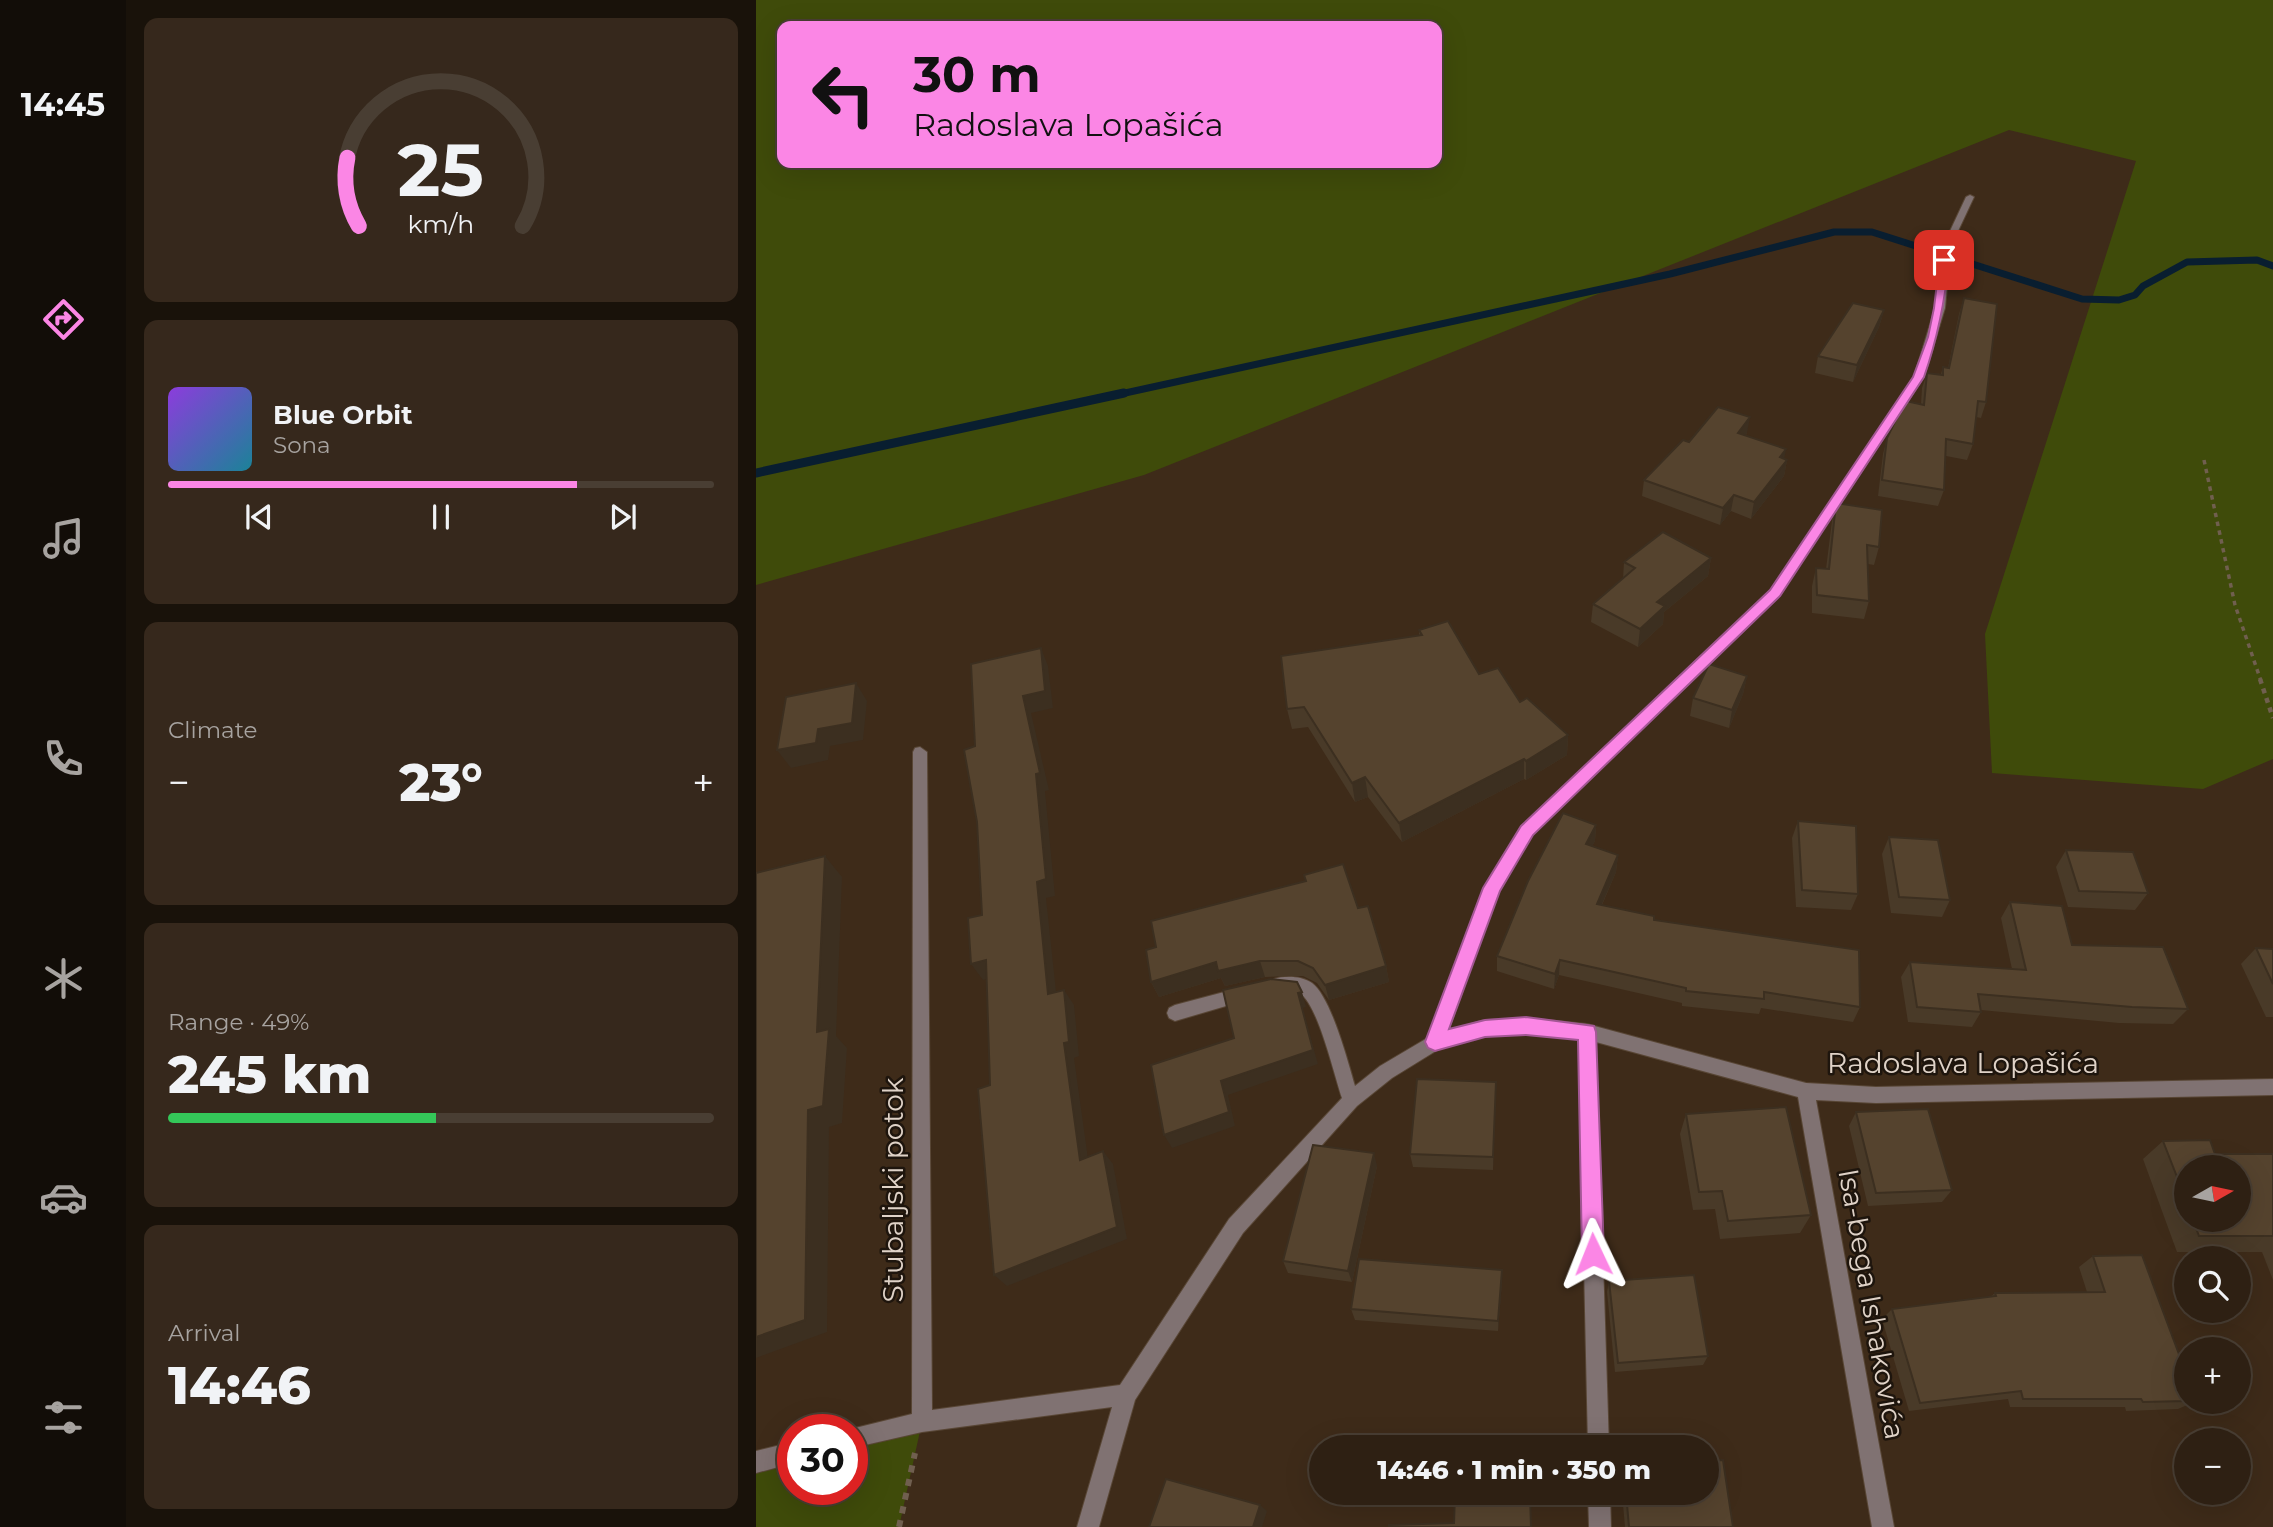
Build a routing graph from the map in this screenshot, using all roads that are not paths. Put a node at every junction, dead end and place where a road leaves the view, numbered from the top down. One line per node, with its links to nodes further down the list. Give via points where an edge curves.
1 (1970, 197): 5 (street, via 1947,246 1940,308 1919,377 1775,593 1527,831 1492,888)
2 (920, 752): 10 (street, Stubaljski potok)
3 (1175, 1013): 8 (street, via 1277,984 1297,984 1308,990 1320,1009)
4 (1587, 1032): 5 (street, Radoslava Lopašića, via 1526,1026 1485,1028); 7 (street, Radoslava Lopašića); 12 (street)
5 (1435, 1042): 8 (street, Radoslava Lopašića)
6 (2273, 1087): 7 (street, Radoslava Lopašića, via 1876,1095)
7 (1806, 1091): 18 (street, Isa-bega Ishakovića)
8 (1351, 1100): 9 (street, Radoslava Lopašića, via 1236,1226)
9 (1126, 1395): 10 (street); 16 (street, Radoslava Lopašića)
10 (922, 1422): 11 (street)
11 (868, 1434)
12 (1598, 1435)
13 (777, 1456): 14 (street)
14 (756, 1462)
15 (1599, 1505): 17 (street)
16 (1088, 1527)
17 (1600, 1527)
18 (1883, 1527)

